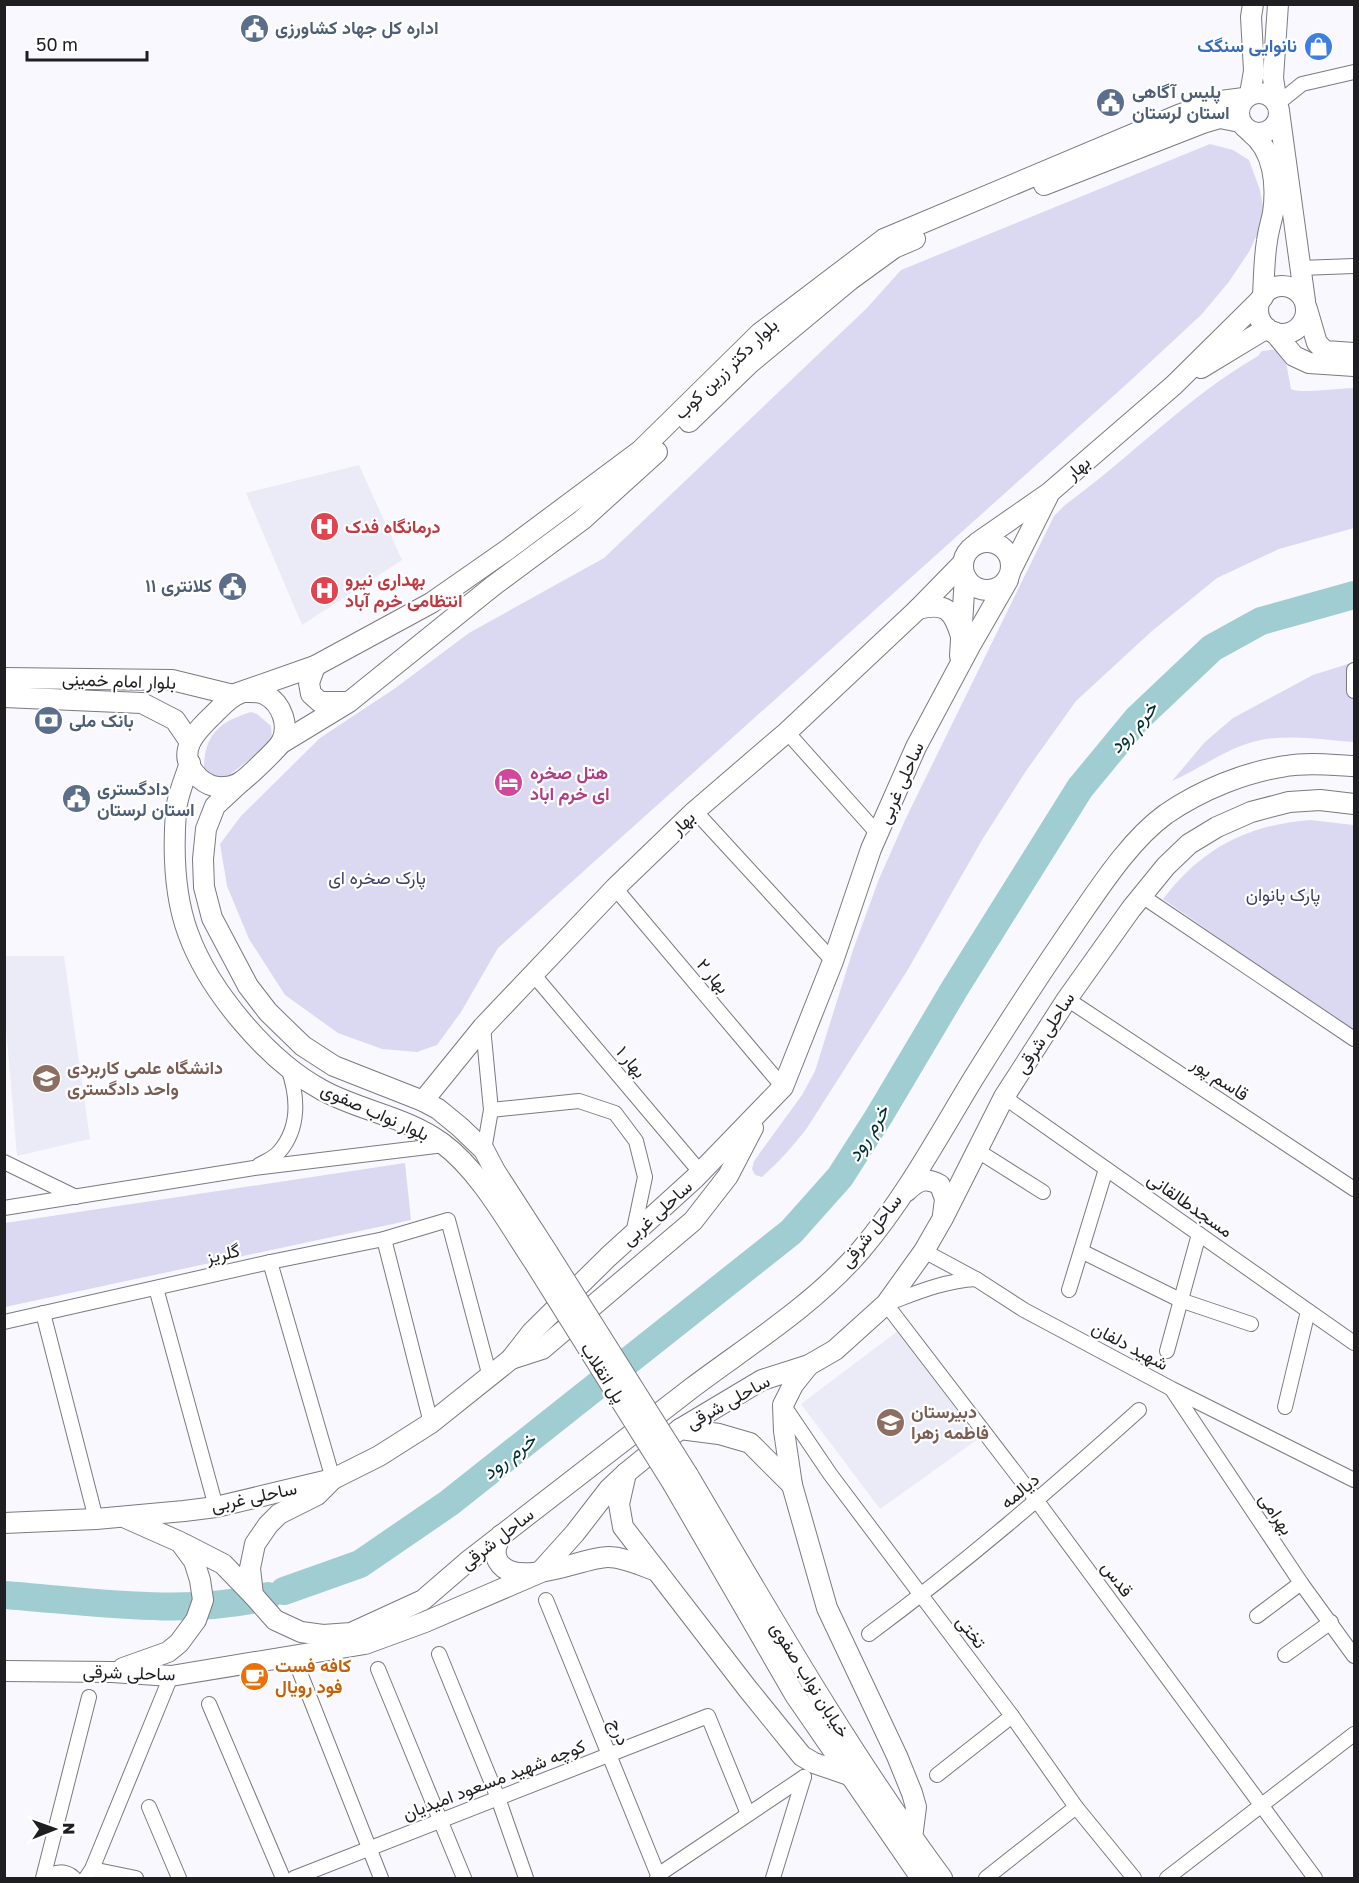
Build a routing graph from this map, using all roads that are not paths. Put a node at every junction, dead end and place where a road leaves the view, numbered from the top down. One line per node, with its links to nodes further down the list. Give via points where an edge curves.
1 (1253, 4): 4 (main road, via 1254,71)
2 (1278, 4): 5 (main road, via 1273,78)
3 (1354, 72): 5 (street, via 1302,84)
4 (1247, 96): 5 (main road, via 1262,93 1274,99); 6 (main road, via 1238,110); 22 (main road, بلوار دکتر زرین کوب, via 1213,102 1181,114 884,239 760,333 641,450 589,490 430,603)
5 (1278, 108): 6 (main road, via 1278,118 1270,130 1257,133); 8 (main road)
6 (1245, 127): 9 (main road, via 1267,150 1274,180); 28 (main road, بلوار دکتر زرین کوب, via 1220,118 1203,123 894,248 749,364 582,520)
7 (1354, 266): 8 (street)
8 (1300, 268): 10 (main road)
9 (1262, 298): 10 (main road, via 1272,288 1288,286 1295,289); 11 (main road, via 1259,315); 14 (main road)
10 (1306, 305): 11 (main road, via 1306,317 1296,330 1281,334); 12 (main road, via 1317,344 1325,351)
11 (1270, 330): 13 (main road, via 1294,356 1309,363); 14 (main road)
12 (1354, 353)
13 (1354, 366)
14 (1173, 385): 15 (main road, بهار)
15 (1049, 494): 16 (main road, بهار); 18 (main road, ساحلی غربی)
16 (977, 543): 17 (main road, via 967,551); 18 (main road, via 1002,545 1010,555)
17 (963, 570): 18 (main road, via 973,586 985,591 998,588); 19 (main road, بهار); 20 (main road)
18 (1010, 574): 21 (main road, ساحلی غربی)
19 (918, 609): 20 (main road, via 935,605 947,610 956,619); 29 (main road, بهار)
20 (962, 637): 21 (main road)
21 (959, 665): 37 (main road, ساحلی غربی, via 916,747)
22 (315, 666): 26 (main road, بلوار دکتر زرین کوب); 28 (main road, via 309,683 311,694 320,702)
23 (1354, 670): 25 (street)
24 (4, 678): 26 (main road, بلوار امام خمینی, via 172,680)
25 (1354, 691)
26 (234, 695): 30 (main road, via 195,732); 31 (main road, via 255,692 275,702 284,722)
27 (4, 697): 30 (main road, بلوار امام خمینی, via 142,703 175,720)
28 (349, 702): 31 (main road, بلوار دکتر زرین کوب)
29 (787, 732): 36 (main road, بهار); 37 (street)
30 (190, 742): 32 (main road)
31 (280, 744): 34 (main road)
32 (190, 763): 34 (main road, via 194,773 211,786 232,786); 45 (main road, بلوار نواب صفوی, via 176,809 178,895 188,934 227,1002 250,1032)
33 (1354, 766): 51 (main road, ساحل شرقی, via 1287,766 1246,776 1205,791 1165,815 1101,885 1036,980)
34 (242, 781): 48 (main road, بلوار نواب صفوی, via 215,806 206,829 203,859 204,887 212,918 229,953 268,1012 303,1046 334,1066)
35 (1354, 804): 39 (main road, ساحلی شرقی, via 1289,802 1225,823 1190,844 1166,866)
36 (695, 811): 38 (main road, بهار); 40 (street)
37 (878, 834): 40 (main road, ساحلی غربی)
38 (615, 888): 41 (main road, بهار); 46 (street, بهار ۲)
39 (1142, 897): 42 (main road, ساحلی شرقی); 44 (street)
40 (833, 961): 46 (main road, ساحلی غربی)
41 (533, 974): 43 (main road, بهار); 58 (street, بهار ۱)
42 (1067, 999): 47 (main road, ساحلی شرقی); 59 (street, قاسم پور)
43 (483, 1027): 48 (main road, بهار); 50 (street)
44 (1354, 1039)
45 (287, 1066): 52 (main road, بلوار نواب صفوی, via 322,1090 426,1132); 56 (street, via 296,1109 292,1127 278,1154)
46 (783, 1086): 49 (main road, ساحلی غربی)
47 (1004, 1097): 54 (main road, ساحلی شرقی); 57 (street, مسجدطالقانی)
48 (423, 1101): 53 (main road, بلوار نواب صفوی, via 445,1115)
49 (764, 1107): 58 (main road, ساحلی غربی); 83 (main road, via 729,1176 693,1221 542,1349)
50 (491, 1110): 53 (street); 65 (street, via 579,1101 615,1113 636,1141 645,1178)
51 (940, 1135): 54 (main road, via 937,1167 944,1175 954,1177); 62 (main road, ساحل شرقی)
52 (444, 1145): 56 (street); 70 (main road, بلوار نواب صفوی, via 463,1161)
53 (483, 1150): 70 (main road, بلوار نواب صفوی)
54 (976, 1155): 60 (street); 64 (main road, ساحلی شرقی)
55 (4, 1162): 61 (street)
56 (254, 1168): 61 (street)
57 (1106, 1169): 66 (street, مسجدطالقانی); 69 (street)
58 (701, 1173): 65 (main road, ساحلی غربی)
59 (1354, 1189)
60 (1043, 1192)
61 (76, 1197): 63 (street)
62 (899, 1198): 64 (main road, via 921,1180 931,1180 940,1185 945,1199); 102 (main road, ساحل شرقی, via 861,1250 830,1281)
63 (4, 1209)
64 (943, 1218): 68 (main road, ساحلی شرقی)
65 (633, 1234): 83 (main road, ساحلی غربی, via 532,1332)
66 (1199, 1234): 75 (street); 77 (street, مسجدطالقانی)
67 (384, 1239): 71 (street, گلریز); 85 (street, گلریز, via 448,1220); 90 (street)
68 (924, 1251): 72 (street, شهید دلفان); 76 (main road, ساحلی شرقی)
69 (1081, 1251): 74 (street); 75 (street)
70 (541, 1257): 94 (main road, پل انقلاب, bridge)
71 (270, 1262): 73 (street, گلریز); 93 (street)
72 (976, 1279): 76 (street, via 930,1287); 86 (street, شهید دلفان, via 1024,1310)
73 (156, 1288): 78 (street, گلریز); 98 (street)
74 (1068, 1290)
75 (1180, 1300): 80 (street); 82 (street)
76 (886, 1304): 84 (main road, ساحلی شرقی, via 835,1350); 97 (street, قدس)
77 (1308, 1311): 81 (street, مسجدطالقانی); 88 (street)
78 (43, 1313): 79 (street, گلریز); 100 (street)
79 (4, 1322)
80 (1251, 1324)
81 (1354, 1343)
82 (1167, 1351)
83 (511, 1359): 85 (main road, ساحلی غربی)
84 (809, 1365): 87 (main road); 91 (main road, ساحلی شرقی, via 762,1380)
85 (490, 1377): 90 (main road, ساحلی غربی)
86 (1172, 1389): 95 (street, شهید دلفان); 106 (street, بهرامی)
87 (783, 1405): 96 (main road); 108 (street, تختی)
88 (1285, 1407)
89 (1140, 1410): 97 (street, دیالمه)
90 (431, 1423): 93 (main road, ساحلی غربی)
91 (680, 1429): 92 (main road, ساحلی شرقی); 96 (main road, via 750,1443)
92 (626, 1473): 104 (main road, via 619,1504 623,1527); 105 (main road, ساحلی شرقی)
93 (333, 1479): 98 (main road, ساحلی غربی); 107 (main road, via 316,1495 279,1514 268,1525 255,1544 250,1568)
94 (681, 1480): 124 (main road, خیابان نواب صفوی); 136 (main road, خیابان نواب صفوی)
95 (1354, 1480)
96 (792, 1485): 136 (main road, via 827,1608 912,1793 916,1807)
97 (1037, 1501): 108 (street, دیالمه); 131 (street, قدس)
98 (216, 1507): 99 (main road, ساحلی غربی)
99 (124, 1517): 100 (main road, ساحلی غربی); 103 (main road)
100 (96, 1519): 101 (main road, ساحلی غربی)
101 (4, 1523)
102 (501, 1535): 105 (main road, via 496,1545 499,1563 514,1573); 107 (main road, ساحل شرقی, via 423,1600 351,1633 302,1632 275,1620)
103 (180, 1542): 107 (main road, via 224,1564); 119 (main road, via 194,1561 200,1580 203,1600 196,1620 168,1652)
104 (657, 1571): 105 (main road, via 610,1557); 126 (main road)
105 (539, 1573): 114 (main road, ساحلی شرقی, via 365,1644)
106 (1301, 1583): 110 (street); 111 (street, بهرامی)
107 (253, 1595)
108 (920, 1596): 112 (street, دیالمه); 123 (street, تختی)
109 (546, 1600): 127 (street, درج)
110 (1257, 1616)
111 (1331, 1622): 115 (street); 116 (street, بهرامی)
112 (869, 1634)
113 (439, 1654): 130 (street)
114 (293, 1655): 120 (main road, ساحلی شرقی); 137 (street)
115 (1286, 1655)
116 (1354, 1656)
117 (378, 1669): 135 (street)
118 (4, 1671): 119 (main road, ساحلی شرقی)
119 (112, 1671): 120 (main road, ساحلی شرقی)
120 (171, 1676): 138 (street)
121 (89, 1697): 141 (street)
122 (209, 1704): 145 (street)
123 (1012, 1716): 129 (street); 133 (street, تختی)
124 (814, 1724): 126 (main road, via 814,1736 808,1741); 128 (main road, خیابان نواب صفوی)
125 (1354, 1734): 131 (street)
126 (788, 1737): 128 (main road, via 802,1756)
127 (609, 1755): 130 (street, کوچه شهید مسعود امیدیان); 134 (street, کوچه شهید مسعود امیدیان, via 708,1716); 140 (street, درج)
128 (849, 1775): 139 (main road, خیابان نواب صفوی)
129 (937, 1775)
130 (498, 1798): 135 (street, کوچه شهید مسعود امیدیان); 149 (street)
131 (1262, 1805): 154 (street); 155 (street, قدس)
132 (149, 1807): 144 (street)
133 (1076, 1807): 152 (street); 153 (street, تختی)
134 (748, 1814): 140 (street); 150 (street, via 804,1777)
135 (440, 1821): 137 (street, کوچه شهید مسعود امیدیان); 148 (street)
136 (912, 1838): 151 (main road, خیابان نواب صفوی)
137 (368, 1849): 146 (street, کوچه شهید مسعود امیدیان); 147 (street)
138 (89, 1874): 143 (street)
139 (915, 1875)
140 (657, 1876)
141 (45, 1878): 142 (street, via 62,1872)
142 (74, 1878)
143 (136, 1878)
144 (179, 1878)
145 (282, 1878)
146 (294, 1878)
147 (381, 1878)
148 (464, 1878)
149 (526, 1878)
150 (773, 1878)
151 (942, 1878)
152 (986, 1878)
153 (1134, 1878)
154 (1167, 1878)
155 (1315, 1878)

